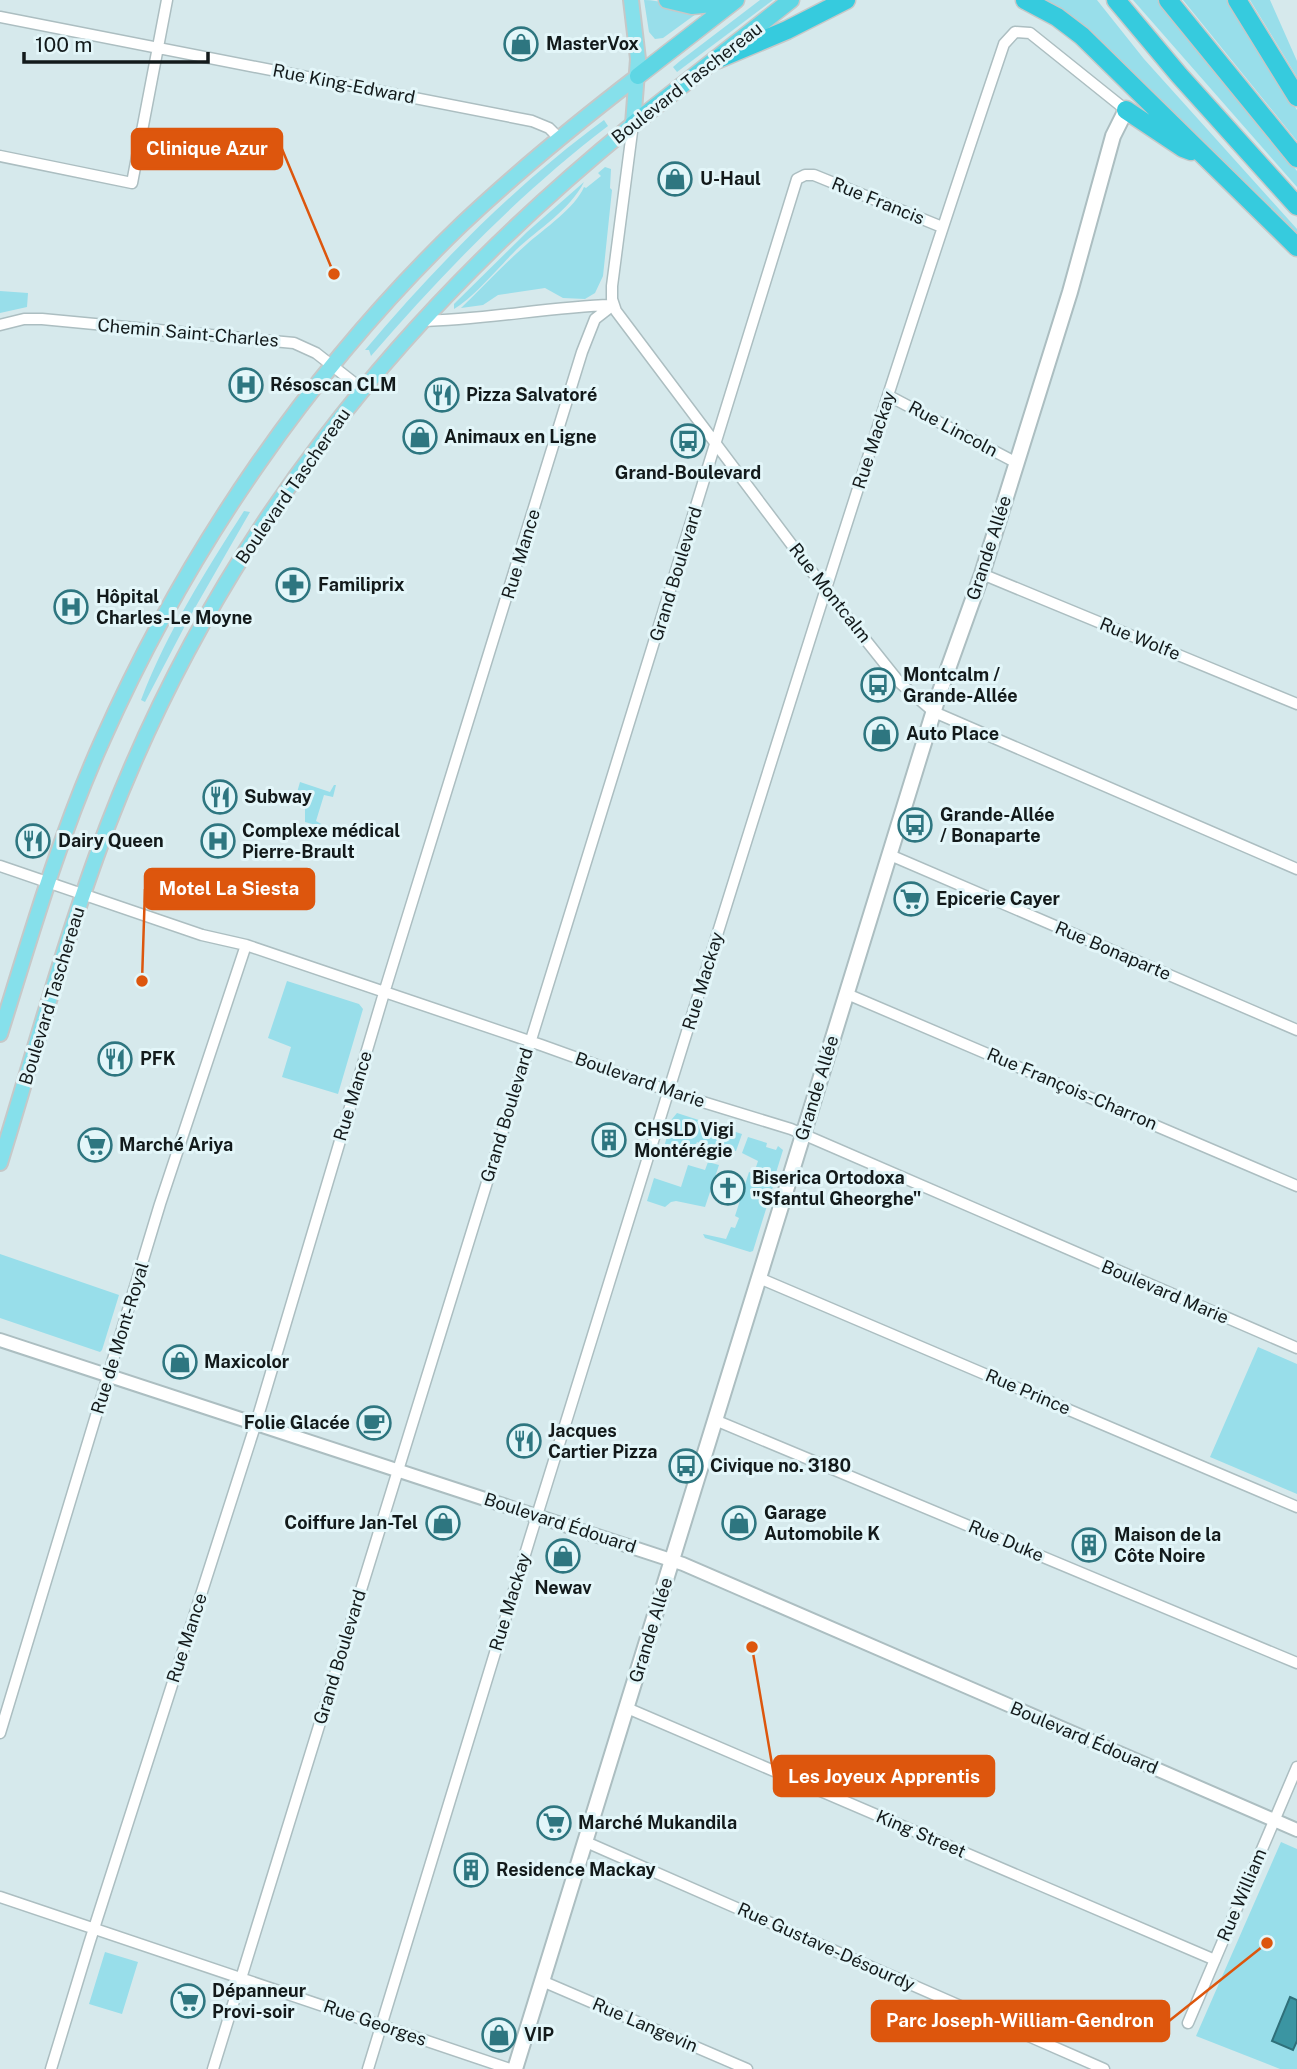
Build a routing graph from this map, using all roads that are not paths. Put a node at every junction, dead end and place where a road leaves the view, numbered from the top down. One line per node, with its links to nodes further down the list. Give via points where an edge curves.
1 (167, 0): 12 (street)
2 (631, 0): 14 (main road)
3 (667, 0): 10 (highway, via 692,6)
4 (791, 0): 13 (highway, Boulevard Taschereau)
5 (846, 0): 13 (highway)
6 (1025, 0): 19 (highway, via 1082,36)
7 (1116, 0): 23 (highway)
8 (1168, 0): 21 (highway)
9 (1237, 0): 15 (highway)
10 (735, 1): 14 (highway, Boulevard Taschereau)
11 (0, 17): 12 (street, Rue King-Edward)
12 (157, 47): 18 (street, Rue King-Edward, via 532,121); 20 (street, via 132,183)
13 (718, 60): 17 (highway, Boulevard Taschereau)
14 (638, 76): 17 (main road); 18 (main road, Boulevard Taschereau)
15 (1297, 97)
16 (1126, 110): 19 (highway, via 1183,148); 24 (street, Rue Mackay, via 1030,33 1016,32 1004,44); 33 (main road, Grande Allée, via 1113,136)
17 (633, 124): 26 (street); 27 (main road, Boulevard Taschereau, via 523,218)
18 (559, 138): 29 (main road, Boulevard Taschereau, via 428,258)
19 (1200, 153): 25 (highway)
20 (0, 156)
21 (1297, 158)
22 (814, 175): 24 (street, Rue Francis); 32 (street, Grand Boulevard, via 797,179)
23 (1297, 206)
24 (942, 227): 31 (street, Rue Mackay)
25 (1297, 247)
26 (613, 305): 27 (street); 32 (street, Rue Montcalm); 44 (street, Rue Mance, via 595,319 585,343)
27 (420, 321): 30 (main road, Boulevard Taschereau)
28 (0, 325): 29 (street, Chemin Saint-Charles, via 42,319 288,342 306,346)
29 (332, 366): 30 (street, Chemin Saint-Charles); 41 (main road, Boulevard Taschereau, via 243,488 154,633 102,740)
30 (362, 389): 42 (main road, Boulevard Taschereau, via 267,519 200,628 143,741)
31 (889, 396): 33 (street, Rue Lincoln); 35 (street, Rue Mackay)
32 (715, 444): 35 (street, Rue Montcalm); 48 (street, Grand Boulevard)
33 (1017, 463): 34 (main road, Grande Allée)
34 (982, 574): 36 (street, Rue Wolfe); 37 (main road, Grande Allée)
35 (825, 589): 37 (street, Rue Montcalm, via 900,682); 49 (street, Rue Mackay)
36 (1297, 704)
37 (934, 712): 38 (main road, Grande Allée); 40 (street, Rue Montcalm)
38 (890, 855): 45 (main road, Grande Allée); 46 (street, Rue Bonaparte)
39 (0, 866): 41 (street, Boulevard Marie)
40 (1297, 869)
41 (48, 882): 42 (street, Boulevard Marie); 47 (main road, Boulevard Taschereau)
42 (83, 895): 43 (street, Boulevard Marie); 51 (main road, Boulevard Taschereau)
43 (246, 945): 44 (street, Boulevard Marie); 56 (street, Rue de Mont-Royal)
44 (384, 993): 48 (street, Boulevard Marie); 58 (street, Rue Mance)
45 (846, 994): 50 (main road, Grande Allée); 52 (street, Rue François-Charron)
46 (1297, 1030)
47 (0, 1034)
48 (530, 1041): 49 (street, Boulevard Marie); 59 (street, Grand Boulevard)
49 (668, 1091): 50 (street, Boulevard Marie); 61 (street, Rue Mackay)
50 (803, 1135): 53 (main road, Grande Allée); 55 (street, Boulevard Marie)
51 (0, 1163)
52 (1297, 1186)
53 (759, 1278): 57 (main road, Grande Allée); 60 (street, Rue Prince)
54 (0, 1340): 56 (street, Boulevard Édouard)
55 (1297, 1349)
56 (108, 1374): 58 (street, Boulevard Édouard); 65 (street, Rue de Mont-Royal)
57 (715, 1420): 62 (main road, Grande Allée); 63 (street, Rue Duke)
58 (256, 1423): 59 (street, Boulevard Édouard); 71 (street, Rue Mance)
59 (398, 1470): 61 (street, Boulevard Édouard); 73 (street, Grand Boulevard)
60 (1297, 1507)
61 (537, 1515): 62 (street, Boulevard Édouard); 76 (street, Rue Mackay)
62 (673, 1561): 64 (main road, Grande Allée); 67 (street, Boulevard Édouard)
63 (1297, 1663)
64 (627, 1708): 69 (main road, Grande Allée); 72 (street, King Street)
65 (0, 1734)
66 (1297, 1767): 67 (street, Rue William)
67 (1273, 1819): 68 (street, Boulevard Édouard); 72 (street, Rue William)
68 (1297, 1830)
69 (586, 1842): 74 (main road, Grande Allée); 82 (street, Rue Gustave-Désourdy)
70 (0, 1897): 71 (street, Rue Georges)
71 (94, 1929): 73 (street, Rue Georges); 77 (street, Rue Mance)
72 (1215, 1960): 75 (street, Rue William)
73 (241, 1978): 76 (street, Rue Georges); 78 (street, Grand Boulevard)
74 (542, 1981): 80 (main road, Grande Allée); 81 (street, Rue Langevin)
75 (1188, 2023)
76 (381, 2026): 79 (street, Rue Mackay); 80 (street, Rue Georges)
77 (51, 2069)
78 (213, 2069)
79 (368, 2069)
80 (513, 2069)
81 (747, 2069)
82 (1104, 2069)

